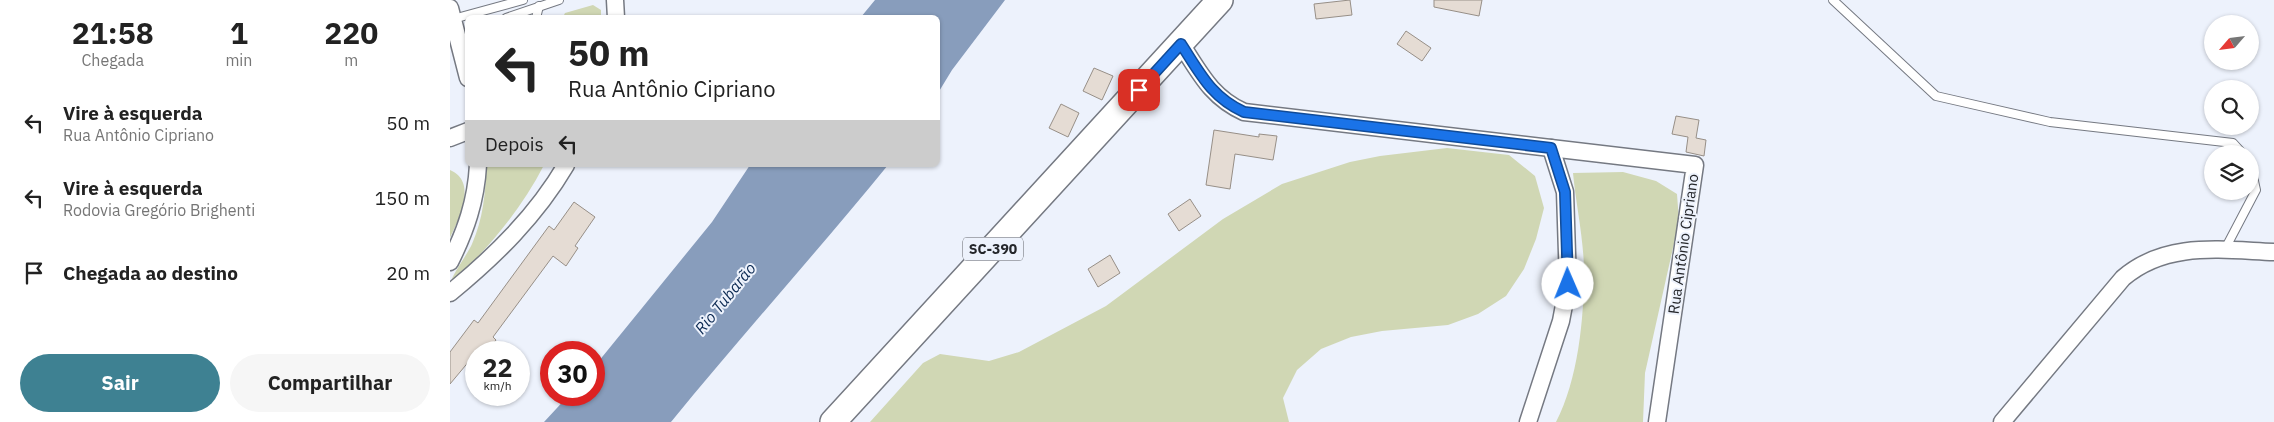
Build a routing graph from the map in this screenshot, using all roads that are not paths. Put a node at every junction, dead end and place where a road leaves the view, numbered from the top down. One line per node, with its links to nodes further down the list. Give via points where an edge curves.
1 (524, 0): 6 (lane); 7 (lane)
2 (559, 0): 6 (lane)
3 (616, 0): 10 (street)
4 (1220, 0): 12 (main road, SC-390)
5 (1833, 0): 16 (lane, via 1936,96 2050,122)
6 (539, 6): 8 (lane); 9 (lane)
7 (478, 15)
8 (514, 15)
9 (537, 15)
10 (616, 15)
11 (457, 22): 13 (street)
12 (1181, 44): 17 (street, Rua Antônio Cipriano, via 1213,92 1244,112); 25 (main road, SC-390)
13 (465, 62)
14 (465, 132): 15 (street)
15 (450, 138)
16 (2235, 145)
17 (1551, 148): 26 (street, via 1565,192 1568,284 1561,321); 27 (street, Rua Antônio Cipriano, via 1695,165)
18 (478, 167): 23 (street, via 472,212)
19 (565, 167): 24 (street, via 510,240)
20 (2251, 200): 21 (lane)
21 (2224, 251): 22 (street); 28 (street, via 2181,251 2138,265 2123,278)
22 (2274, 252)
23 (450, 262)
24 (450, 293)
25 (833, 422)
26 (1528, 422)
27 (1657, 422)
28 (2002, 422)

